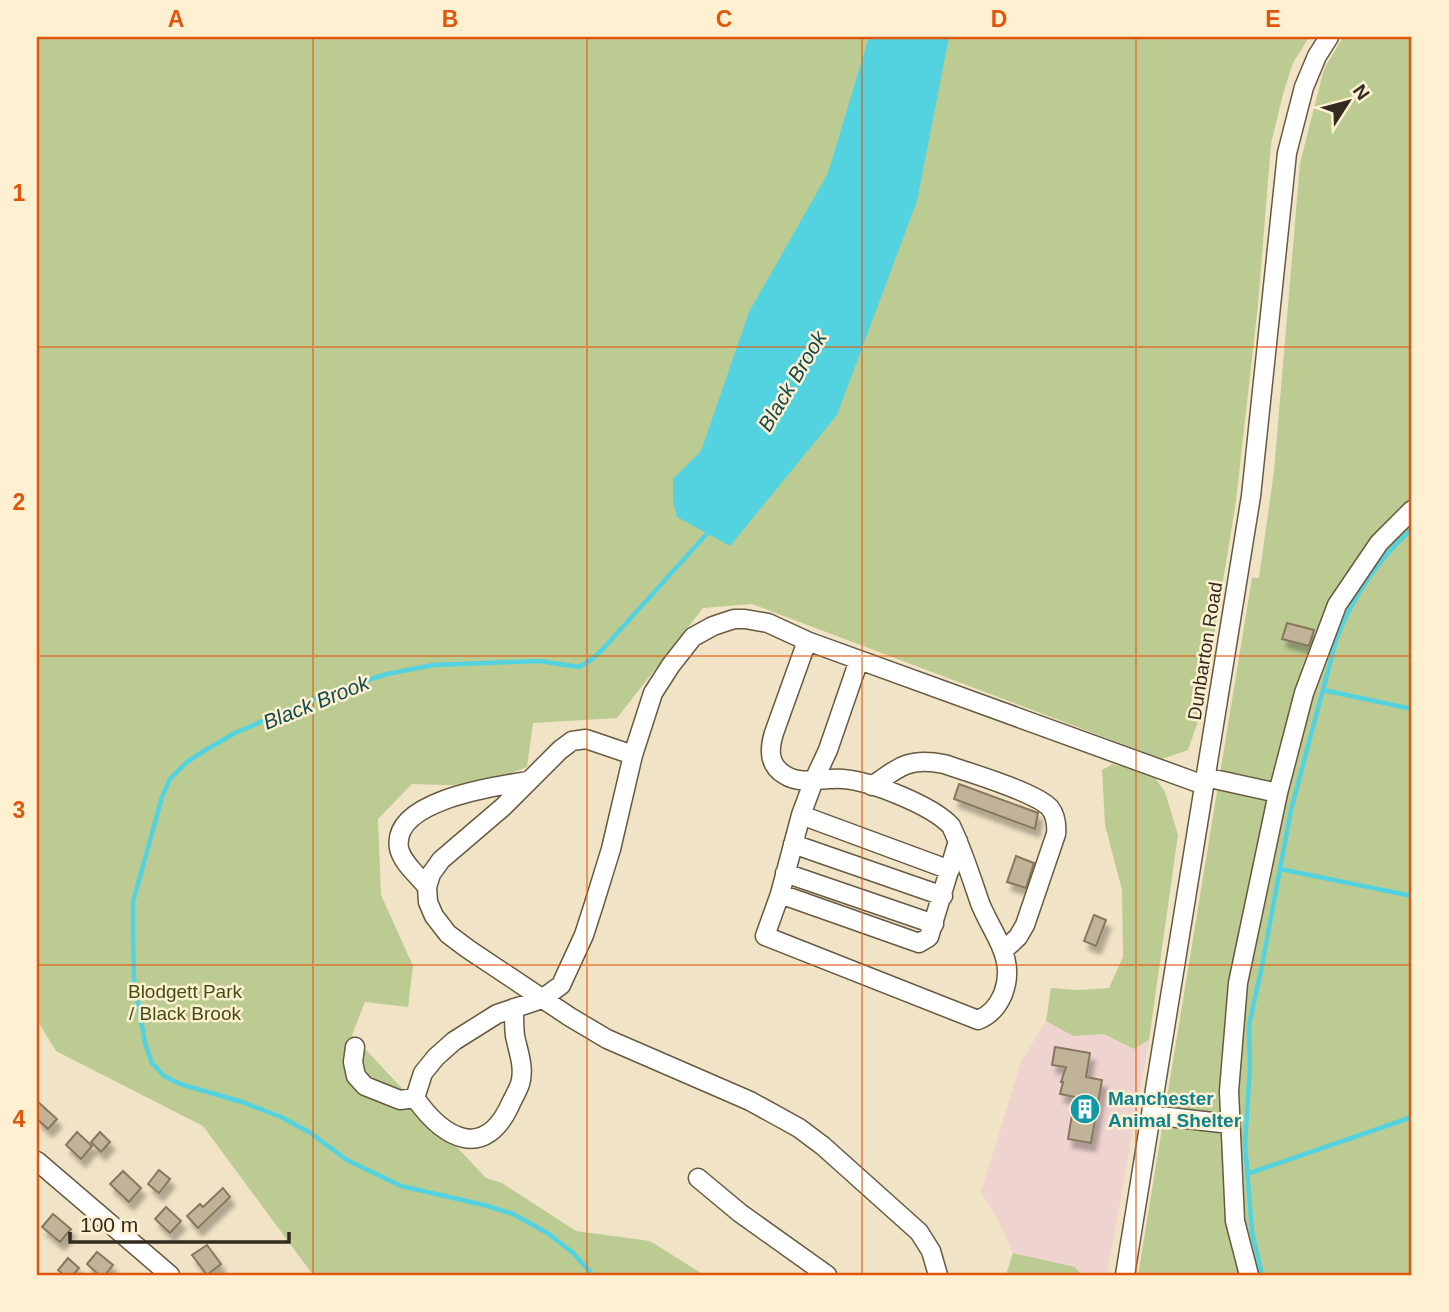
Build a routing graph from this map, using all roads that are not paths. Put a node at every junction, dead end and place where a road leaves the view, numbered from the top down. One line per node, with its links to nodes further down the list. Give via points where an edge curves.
1 (1329, 37): 8 (street, Dunbarton Road, via 1304,87 1287,153 1258,445)
2 (1412, 510): 10 (street, via 1379,543 1337,605 1304,693)
3 (807, 641): 4 (street); 5 (street, via 768,623 745,619 713,626 693,638 653,693); 6 (street, via 769,748 772,762 782,774)
4 (859, 660): 6 (street); 8 (street)
5 (633, 755): 7 (street, via 586,739 572,741); 21 (street, via 611,849 583,935 561,985)
6 (814, 780): 9 (street, via 842,778); 11 (street)
7 (528, 781): 16 (street, via 441,860); 16 (street, via 450,796 411,820 400,835 399,846)
8 (1205, 781): 10 (street); 25 (street, Dunbarton Road)
9 (872, 786): 12 (street, via 942,816); 20 (street, via 904,764 931,761 1034,798 1052,811 1056,834 1025,925)
10 (1278, 793): 26 (street, via 1238,983)
11 (801, 816): 13 (street); 14 (street)
12 (958, 841): 14 (street); 20 (street, via 980,903)
13 (793, 844): 15 (street); 18 (street)
14 (950, 870): 18 (street)
15 (785, 873): 17 (street); 19 (street)
16 (427, 887): 21 (street, via 434,916 448,934)
17 (780, 894): 19 (street, via 919,943 929,937); 20 (street, via 765,936 978,1020 999,1004 1006,987 1009,975)
18 (943, 896): 19 (street)
19 (934, 924)
20 (1004, 950)
21 (542, 999): 22 (street); 31 (street, via 607,1039 750,1101 799,1128 919,1232)
22 (514, 1008): 24 (street, via 474,1027 436,1057 423,1073); 24 (street, via 520,1083 498,1127 485,1137 470,1140 450,1133)
23 (355, 1047): 24 (street, via 356,1076 365,1086 400,1100)
24 (415, 1098)
25 (1151, 1115): 26 (street); 32 (street, Dunbarton Road)
26 (1230, 1124): 33 (street, via 1235,1221)
27 (37, 1161): 29 (street)
28 (698, 1178): 30 (street)
29 (170, 1275)
30 (827, 1275)
31 (938, 1275)
32 (1125, 1275)
33 (1249, 1275)

